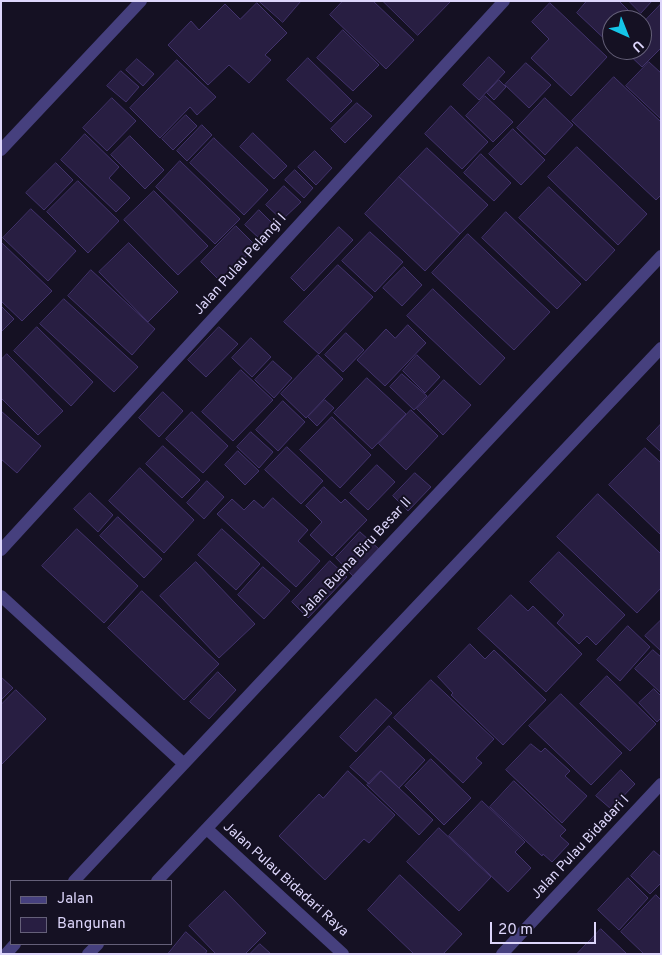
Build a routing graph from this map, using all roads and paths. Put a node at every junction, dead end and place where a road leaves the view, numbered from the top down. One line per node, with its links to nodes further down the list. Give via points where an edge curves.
1 (142, 1): 3 (street)
2 (504, 1): 6 (street, Jalan Pulau Pelangi I)
3 (1, 150)
4 (661, 256): 8 (street, Jalan Buana Biru Besar II)
5 (661, 348): 10 (street)
6 (1, 550)
7 (1, 596): 8 (street)
8 (184, 764): 11 (street, Jalan Buana Biru Besar II)
9 (661, 784): 18 (street, Jalan Pulau Bidadari I)
10 (207, 829): 12 (street); 17 (street, Jalan Pulau Bidadari Raya)
11 (75, 880)
12 (158, 880)
13 (15, 945): 15 (street)
14 (97, 945): 16 (street)
15 (6, 954)
16 (88, 954)
17 (343, 954)
18 (502, 954)

